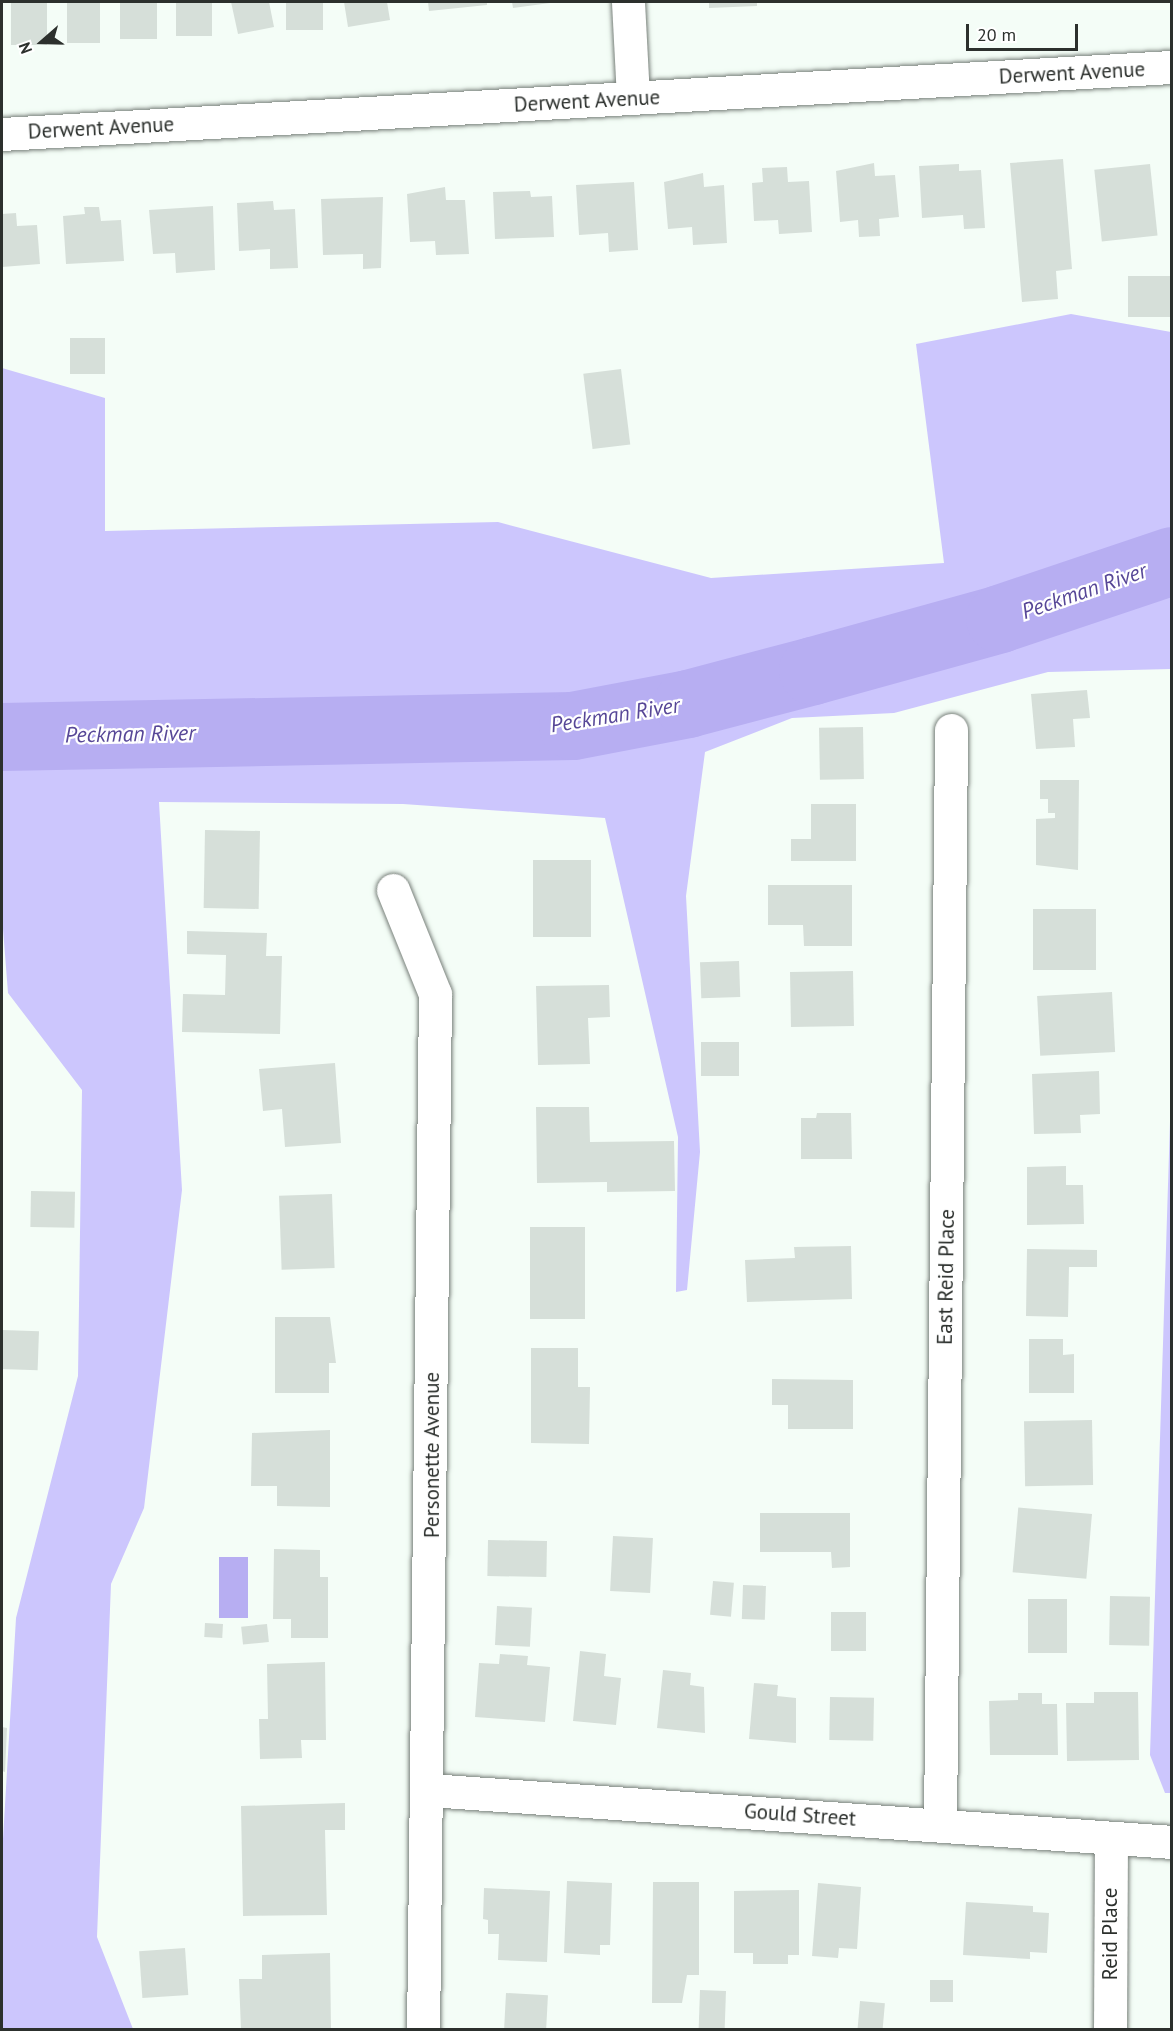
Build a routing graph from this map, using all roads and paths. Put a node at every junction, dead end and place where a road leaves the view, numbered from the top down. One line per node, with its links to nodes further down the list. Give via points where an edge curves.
1 (628, 2): 3 (street)
2 (1172, 67): 3 (street, Derwent Avenue)
3 (633, 98): 4 (street, Derwent Avenue)
4 (2, 134)
5 (951, 730): 8 (street, East Reid Place)
6 (393, 890): 7 (street, Personette Avenue, via 435,994)
7 (429, 1790): 8 (street, Gould Street); 11 (street, Personette Avenue)
8 (940, 1825): 9 (street, Gould Street)
9 (1111, 1838): 10 (street, Gould Street); 12 (street, Reid Place)
10 (1172, 1842)
11 (423, 2030)
12 (1110, 2030)

